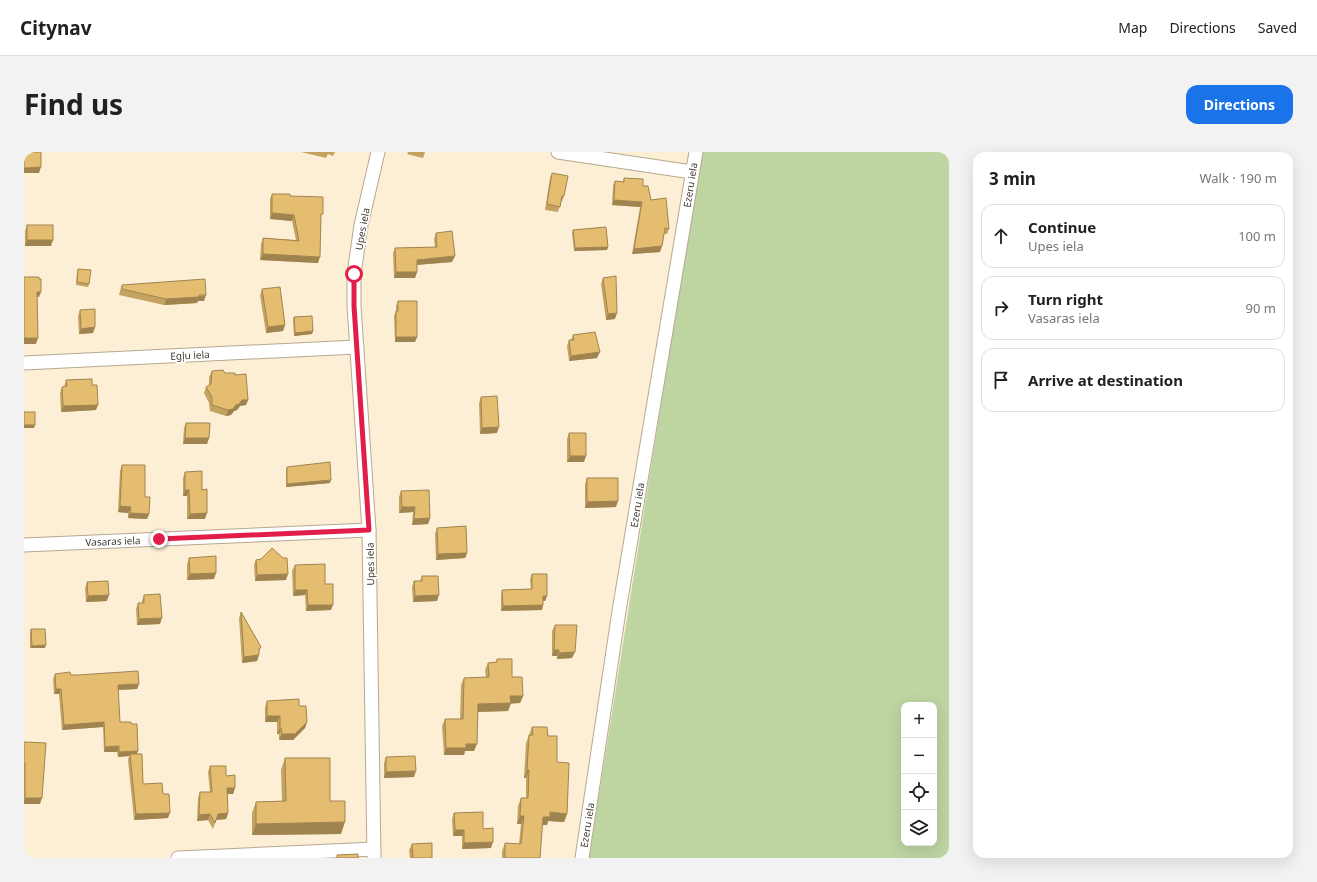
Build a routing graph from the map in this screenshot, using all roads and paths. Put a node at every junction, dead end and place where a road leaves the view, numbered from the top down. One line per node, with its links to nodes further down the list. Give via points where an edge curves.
1 (378, 152): 5 (street, Upes iela, via 361,225 354,274)
2 (558, 152): 4 (street)
3 (696, 152): 4 (street, Ezeru iela)
4 (692, 172): 11 (street, Ezeru iela, via 619,611)
5 (357, 347): 6 (street, Egļu iela); 7 (street, Upes iela)
6 (24, 363)
7 (369, 530): 8 (street, Vasaras iela); 9 (street, Upes iela)
8 (24, 545)
9 (374, 854): 10 (street)
10 (178, 858)
11 (582, 858)

